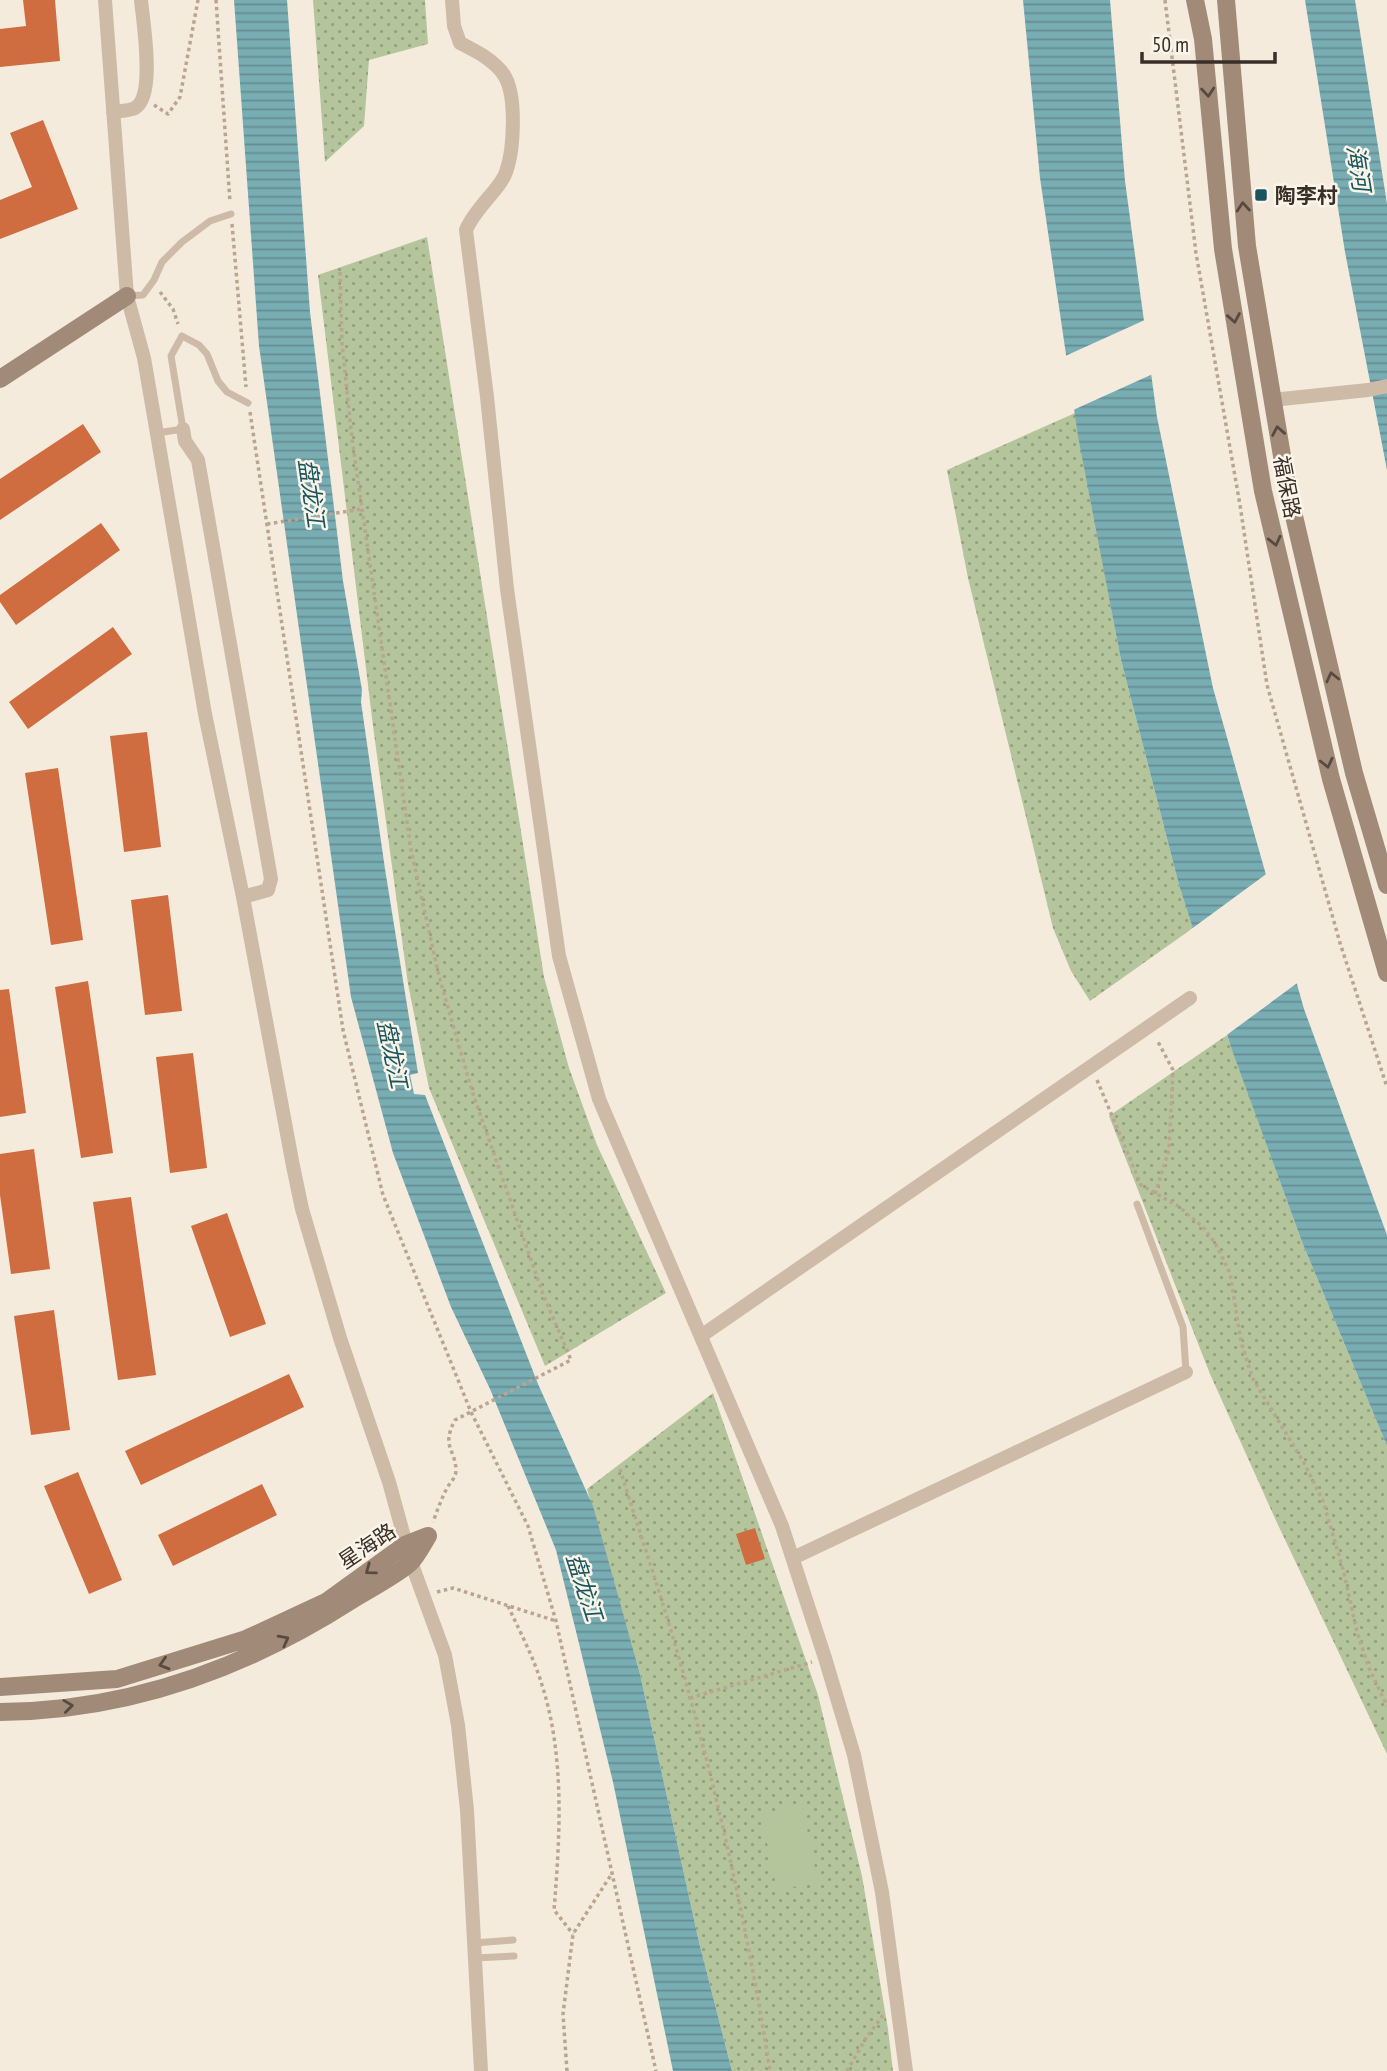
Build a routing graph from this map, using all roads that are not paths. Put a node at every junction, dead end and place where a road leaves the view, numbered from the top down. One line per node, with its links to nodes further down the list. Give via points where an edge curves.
1 (105, 0): 6 (street)
2 (141, 0): 6 (street, via 147,86 143,100 134,108)
3 (452, 0): 20 (street, via 460,43 485,56 505,76 515,118 506,173 466,230 507,589 559,956 599,1098)
4 (1195, 0): 17 (main road, 福保路, one-way to 17, via 1203,39 1223,249 1264,491 1331,779)
5 (1226, 0): 11 (main road, 福保路, one-way to 5, via 1247,246)
6 (113, 112): 8 (street)
7 (231, 214): 8 (lane, via 210,221 182,242 162,262 143,295)
8 (127, 296): 9 (main road); 14 (street, via 144,359)
9 (0, 379)
10 (1387, 386): 11 (street)
11 (1272, 400): 15 (main road, 福保路, one-way to 11, via 1351,760 1287,486)
12 (248, 403): 13 (lane, via 227,392 207,354 182,336 171,356)
13 (183, 429): 14 (lane); 16 (street, via 198,460 271,879 268,890)
14 (156, 433): 16 (street, via 205,714)
15 (1387, 885)
16 (243, 897): 22 (street, via 302,1209)
17 (1387, 972)
18 (1190, 998): 20 (street)
19 (1137, 1204): 21 (lane, via 1183,1327)
20 (701, 1336): 23 (street)
21 (1186, 1372): 23 (street)
22 (405, 1545): 24 (street); 24 (main road, 星海路, via 428,1536); 25 (main road, 星海路, one-way to 25, via 326,1602 246,1639 117,1679)
23 (793, 1558): 32 (street, via 854,1755 882,1892)
24 (411, 1563): 26 (main road, 星海路, one-way to 24, via 106,1702 189,1681 290,1637); 28 (street, via 444,1656 458,1725)
25 (0, 1687)
26 (0, 1712)
27 (513, 1940): 28 (lane)
28 (474, 1943): 30 (street)
29 (514, 1956): 30 (lane)
30 (475, 1958): 31 (street)
31 (481, 2071)
32 (906, 2071)

